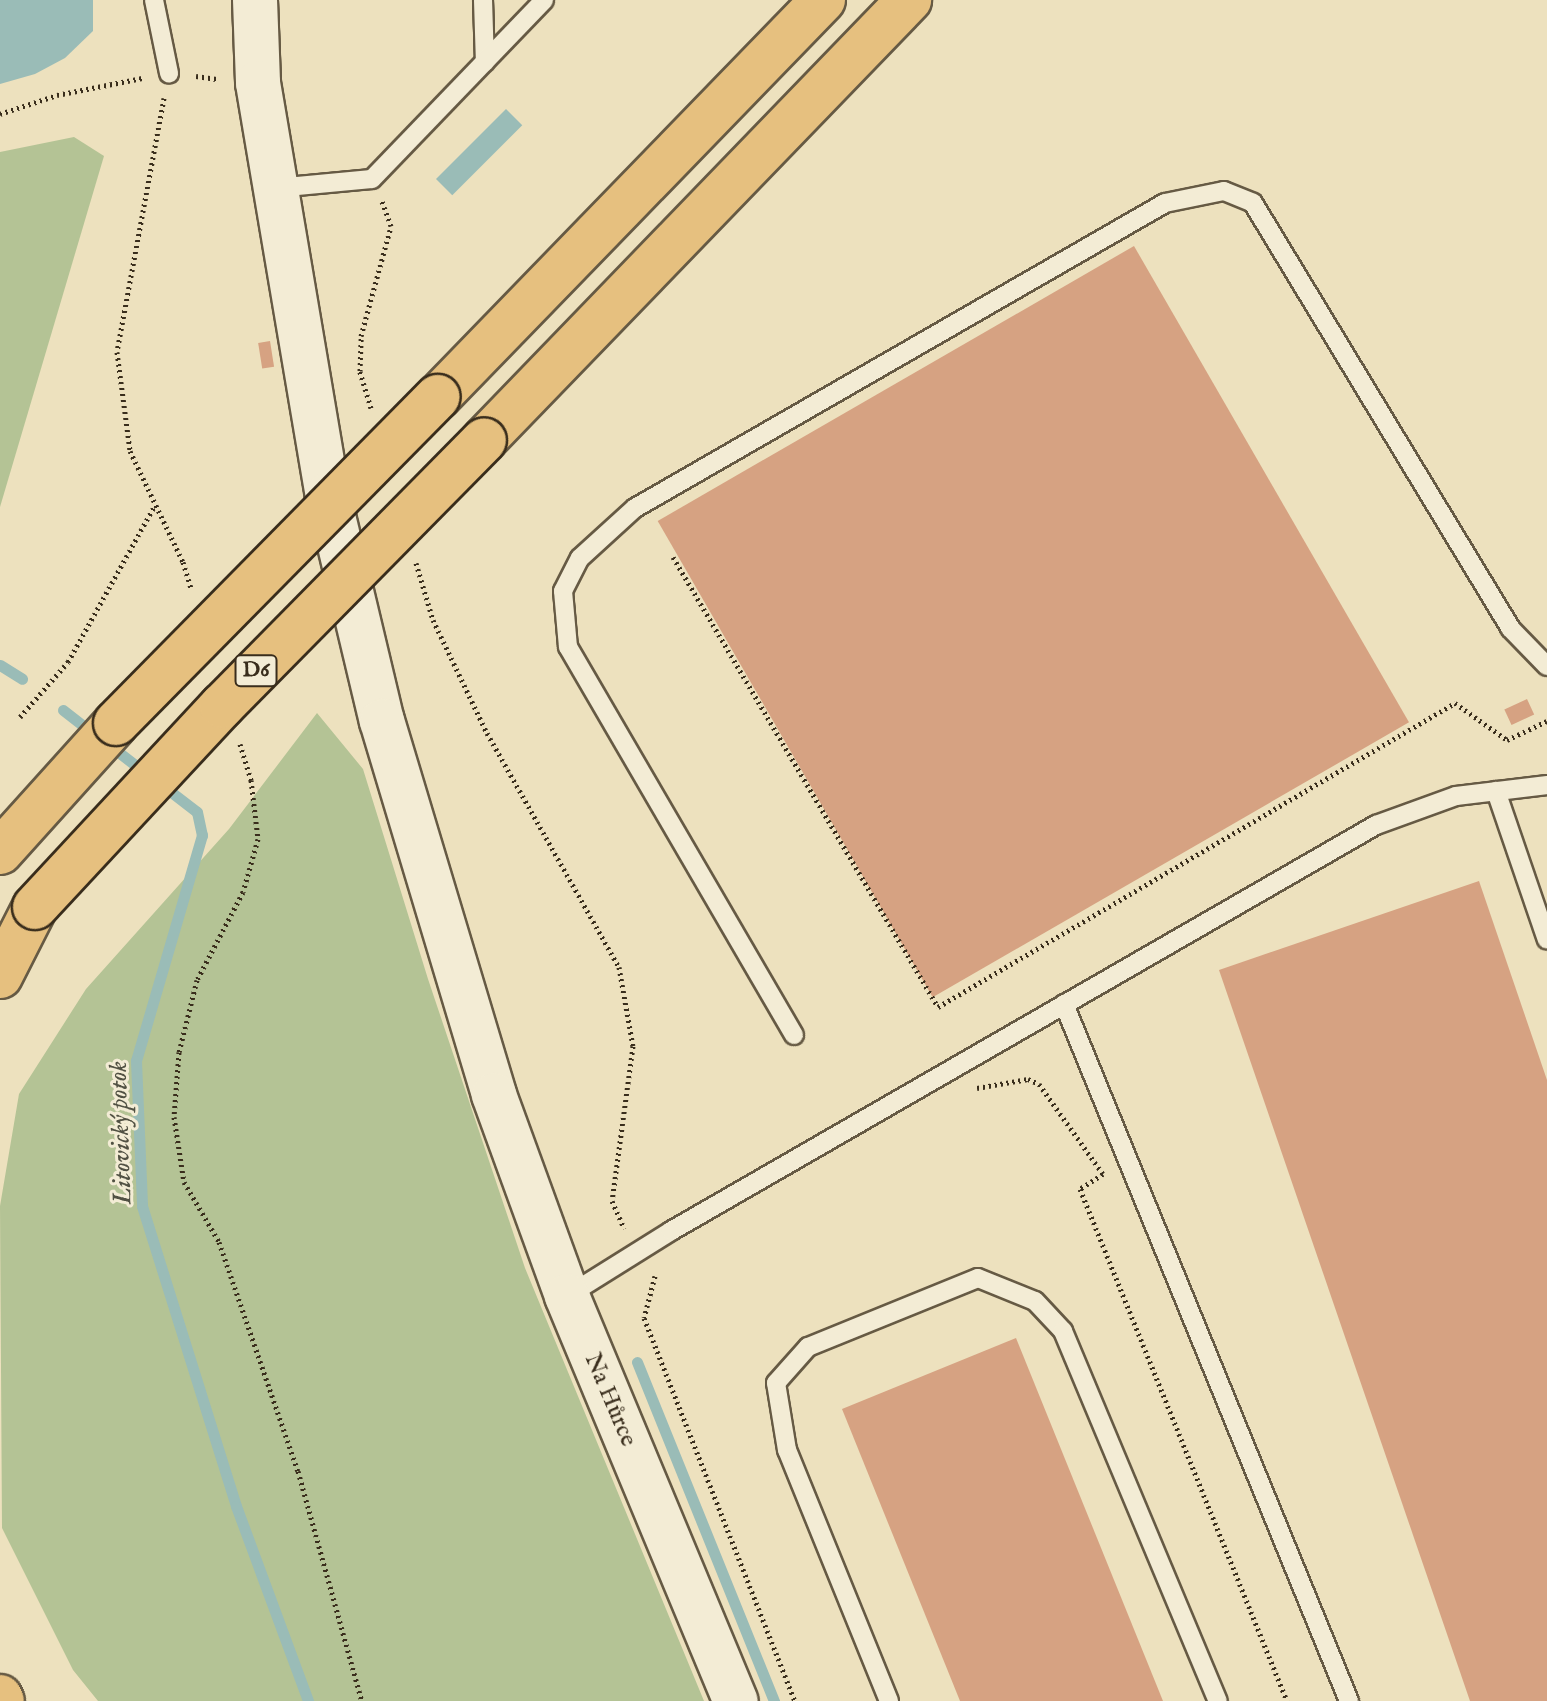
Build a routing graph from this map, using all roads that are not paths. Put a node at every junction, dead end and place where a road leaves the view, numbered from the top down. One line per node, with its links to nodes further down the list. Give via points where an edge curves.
1 (154, 0): 8 (lane)
2 (255, 0): 9 (main road, Na Hůrce, via 258,83)
3 (483, 0): 7 (lane)
4 (544, 0): 7 (lane)
5 (823, 0): 11 (highway, D6, bridge)
6 (909, 0): 16 (highway, D6, bridge, via 241,686)
7 (485, 62): 9 (lane, via 372,179)
8 (169, 73)
9 (276, 188): 22 (main road, Na Hůrce, via 328,495 382,721 494,1095)
10 (1547, 666): 21 (lane, via 1510,628 1253,203 1224,191 1165,203 635,508 580,558 563,591 568,647)
11 (116, 723): 14 (highway); 15 (highway, D6)
12 (1547, 785): 13 (lane)
13 (1496, 791): 17 (lane); 20 (lane, via 1456,796 1376,825)
14 (0, 822)
15 (0, 852)
16 (35, 907): 18 (highway, D6); 19 (highway)
17 (1547, 940)
18 (0, 945)
19 (0, 976)
20 (1064, 1004): 22 (lane); 26 (lane)
21 (794, 1035)
22 (567, 1296): 23 (main road, Na Hůrce)
23 (736, 1701)
24 (889, 1701): 25 (lane, via 787,1450 776,1383 808,1347 978,1278 1035,1301 1063,1331)
25 (1218, 1701)
26 (1349, 1701)

